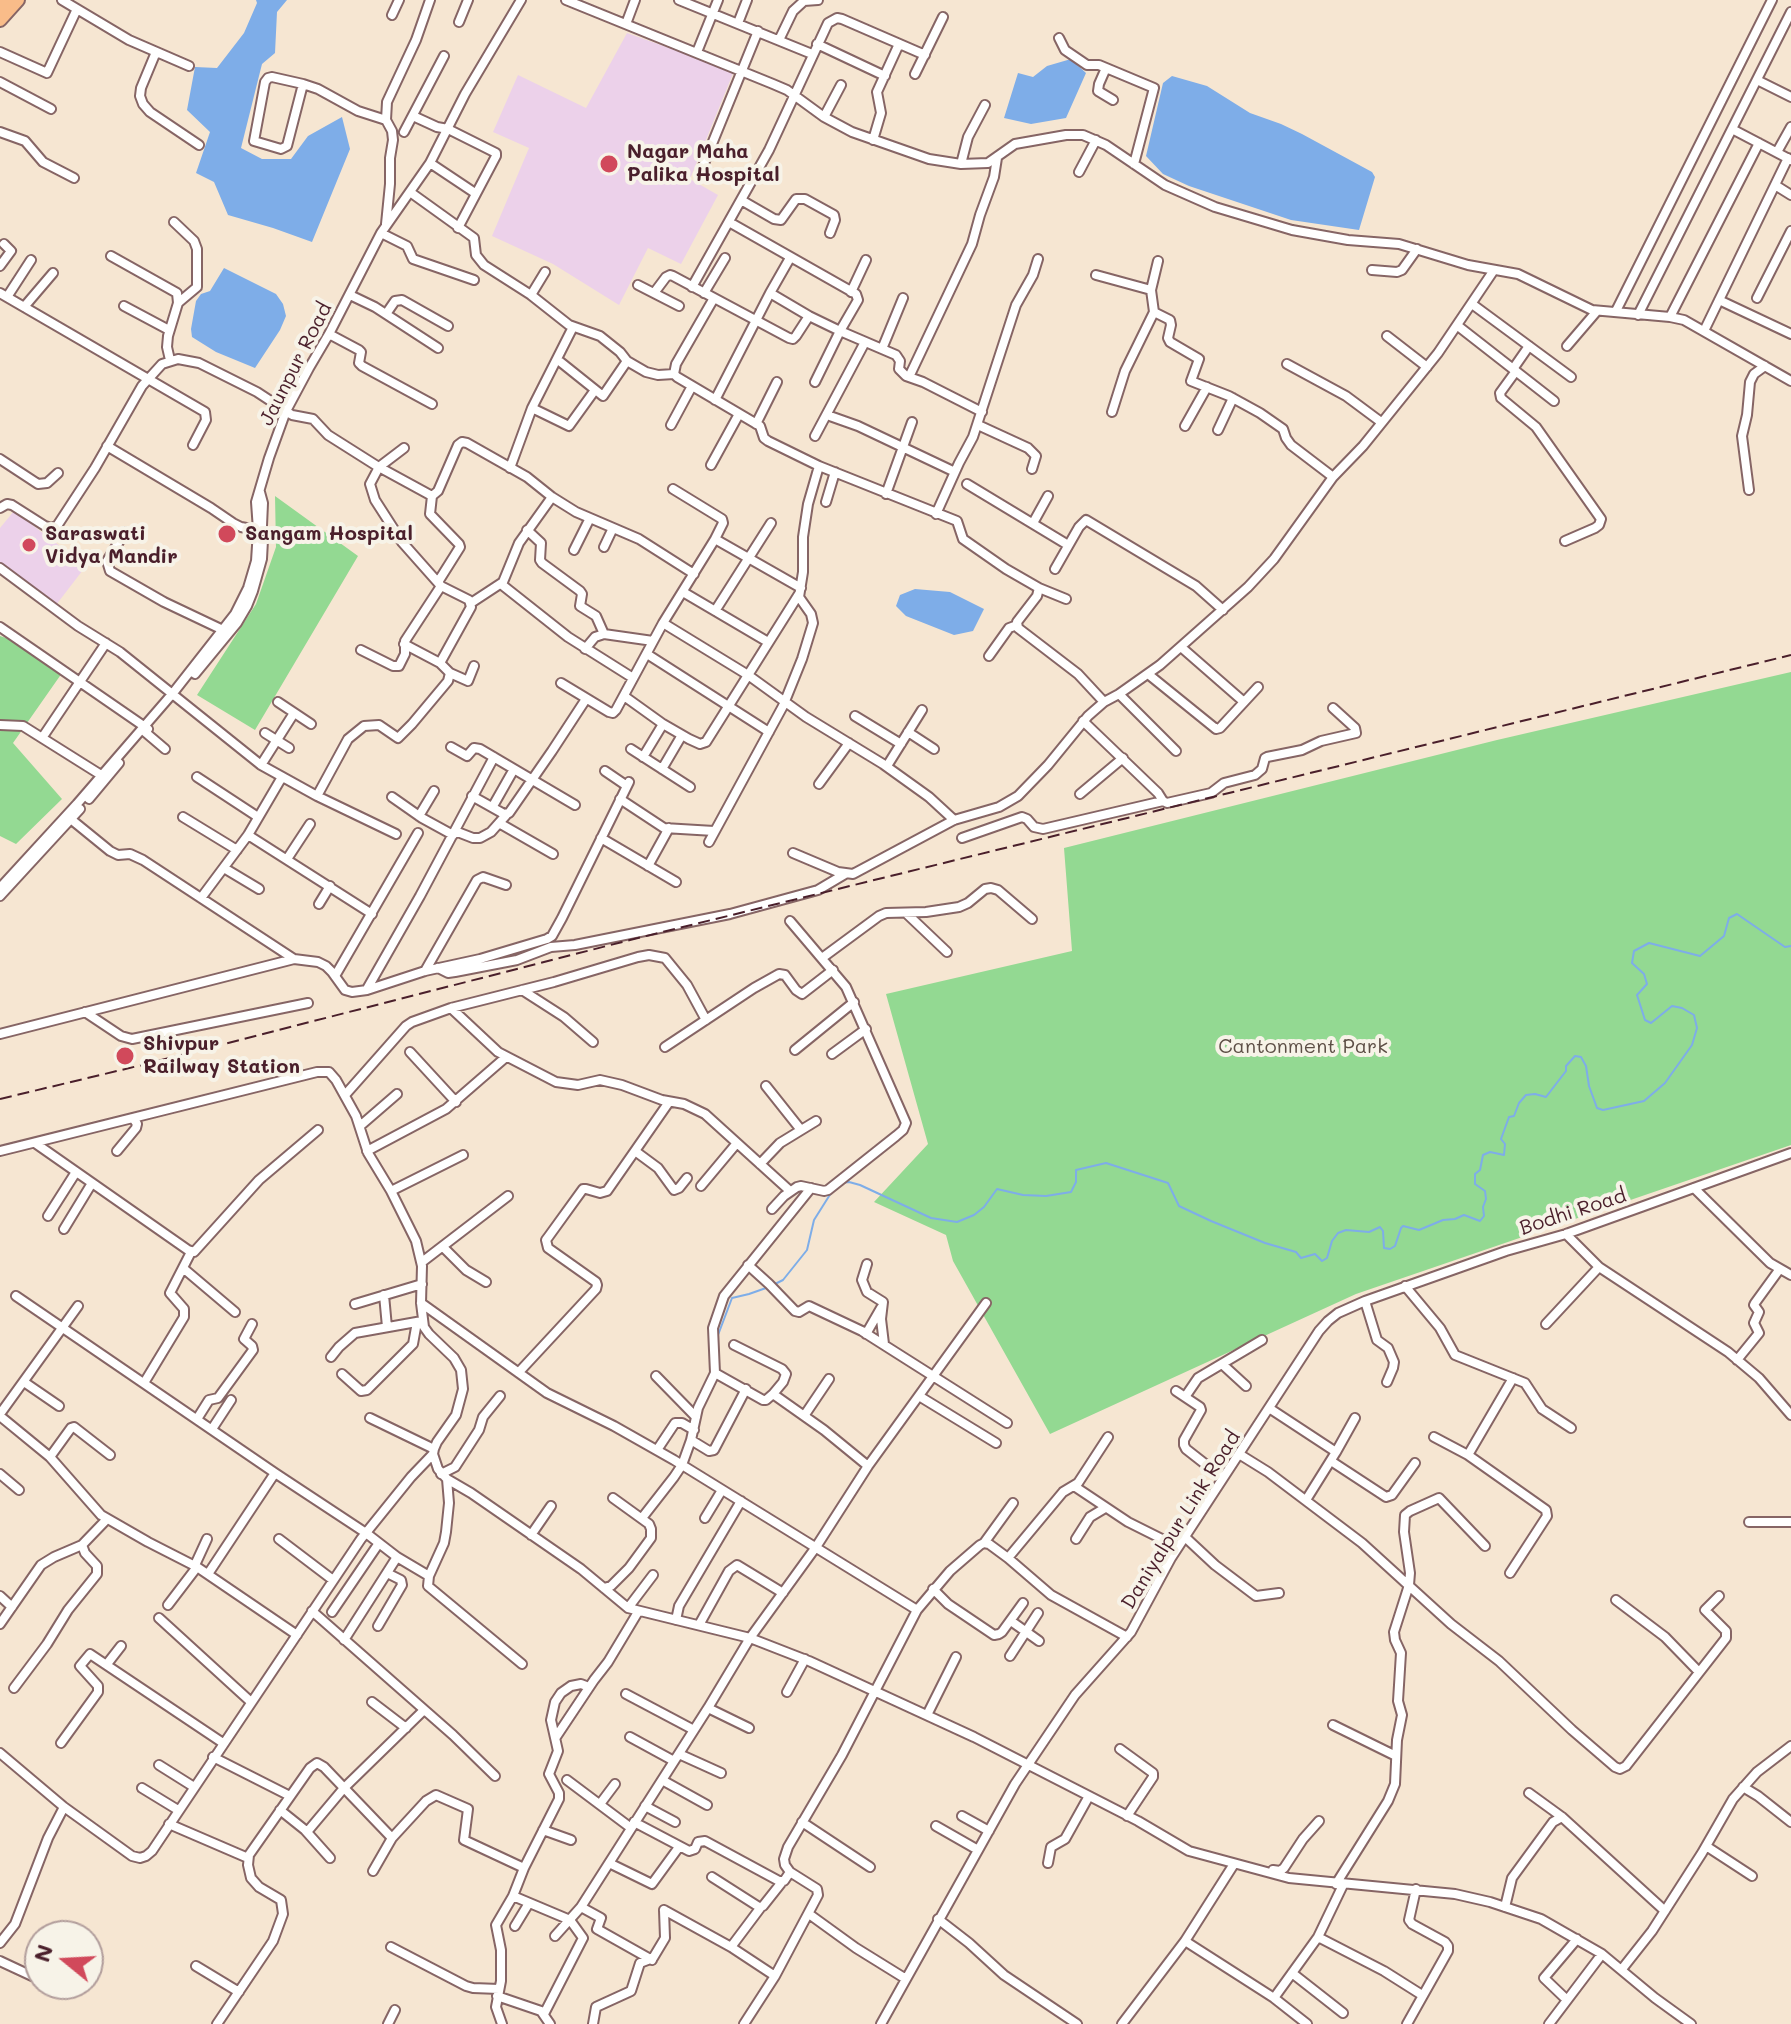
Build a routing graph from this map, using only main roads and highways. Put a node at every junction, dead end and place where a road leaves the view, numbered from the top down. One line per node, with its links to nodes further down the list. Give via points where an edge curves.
1 (5, 0): 3 (highway)
2 (18, 0): 4 (highway)
3 (0, 5)
4 (0, 20)

